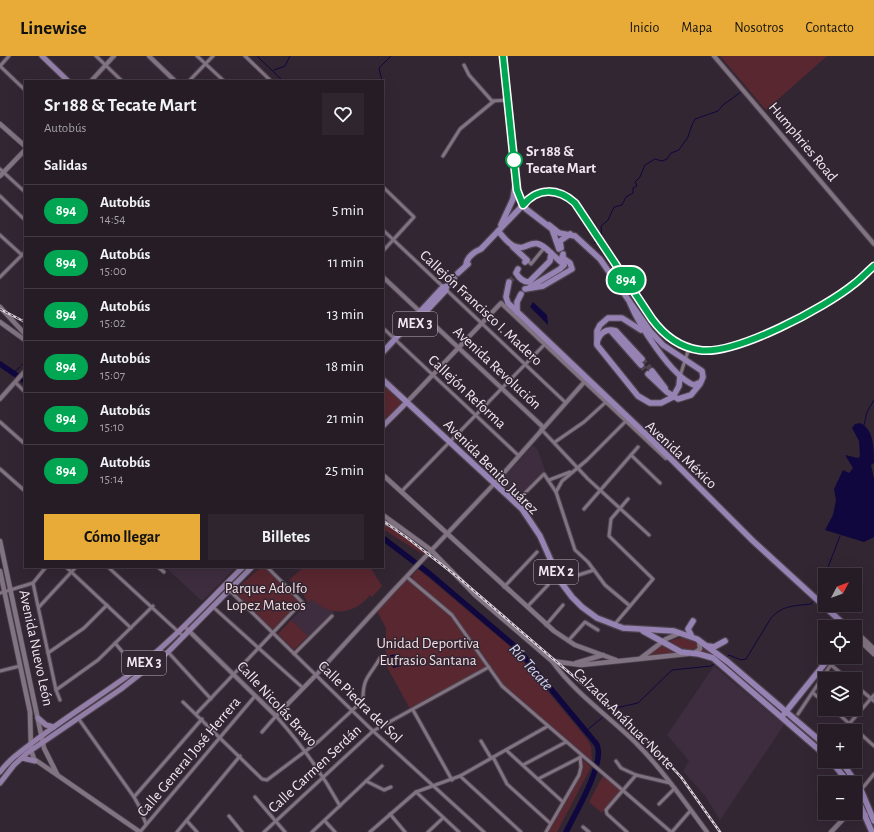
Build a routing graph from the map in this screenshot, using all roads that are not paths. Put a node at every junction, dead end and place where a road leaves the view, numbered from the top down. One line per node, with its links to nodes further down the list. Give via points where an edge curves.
1 (9, 56): 14 (street)
2 (42, 56): 15 (main road)
3 (96, 56): 12 (street)
4 (114, 56): 12 (street)
5 (149, 56): 18 (street)
6 (197, 56): 11 (street)
7 (213, 56): 11 (street)
8 (245, 56): 21 (street)
9 (503, 56): 23 (highway)
10 (714, 56): 42 (street, Humphries Road)
11 (206, 64): 19 (street); 20 (street)
12 (105, 65): 16 (street); 17 (street)
13 (464, 65): 24 (street, via 468,75)
14 (0, 66): 22 (street)
15 (67, 80)
16 (92, 80)
17 (121, 80)
18 (174, 80)
19 (189, 80)
20 (223, 80)
21 (270, 80)
22 (24, 89)
23 (507, 100): 24 (street); 30 (highway)
24 (494, 101): 28 (street, via 460,128)
25 (0, 124): 26 (main road)
26 (24, 145)
27 (24, 151): 29 (main road)
28 (443, 156)
29 (1, 173): 32 (street)
30 (516, 178): 34 (highway, via 518,194); 38 (highway, via 513,199)
31 (384, 188): 41 (street, via 414,217)
32 (24, 191)
33 (0, 196): 35 (street)
34 (523, 205): 36 (highway); 38 (highway); 75 (street, via 534,194 546,192 558,193 573,201 657,327 672,340)
35 (24, 219)
36 (549, 225): 40 (highway, via 559,233); 47 (highway)
37 (384, 231): 41 (street, Callejón Francisco I. Madero)
38 (498, 231): 43 (highway); 53 (highway, via 481,249 473,253)
39 (0, 234): 48 (street)
40 (571, 234): 47 (highway, via 560,240); 61 (highway, via 579,238 600,259)
41 (393, 240): 45 (street); 58 (street, Callejón Francisco I. Madero)
42 (874, 244)
43 (512, 245): 44 (highway, via 519,248 534,243); 49 (highway)
44 (545, 247): 46 (highway); 49 (street, via 531,264)
45 (384, 249)
46 (551, 253): 50 (highway); 57 (highway, via 550,260 532,280)
47 (562, 253): 50 (highway); 59 (highway, via 572,269 543,286)
48 (22, 255): 54 (street)
49 (526, 261)
50 (564, 265): 59 (highway)
51 (874, 266): 75 (street, via 845,290 780,328 718,350)
52 (518, 269): 57 (highway)
53 (458, 273)
54 (0, 277)
55 (384, 278): 64 (street, Avenida Revolución)
56 (454, 278): 58 (highway)
57 (513, 280): 60 (highway)
58 (445, 288): 64 (highway, MEX 3); 66 (street, Callejón Francisco I. Madero)
59 (525, 291): 63 (highway)
60 (504, 303): 63 (highway); 66 (street); 72 (street, Avenida México)
61 (630, 304): 68 (highway); 78 (highway, via 663,345)
62 (0, 307): 69 (main road)
63 (517, 312): 85 (highway)
64 (422, 313): 71 (highway, MEX 3); 74 (street, Avenida Revolución)
65 (0, 322): 70 (main road)
66 (481, 323): 74 (street); 80 (street, Callejón Francisco I. Madero)
67 (384, 329): 71 (street, Callejón Reforma)
68 (644, 331): 73 (highway, via 622,318 608,318 596,331); 84 (highway)
69 (24, 333)
70 (24, 339)
71 (396, 340): 76 (highway, MEX 3); 77 (highway, MEX 3); 83 (street, Callejón Reforma)
72 (545, 343): 80 (street); 85 (street, Avenida México)
73 (597, 345): 79 (highway, via 601,334 610,329 621,335); 91 (highway, via 643,400 656,404)
74 (458, 347): 83 (street); 89 (street, Avenida Revolución)
75 (689, 348): 78 (street)
76 (384, 351)
77 (384, 356)
78 (685, 360): 84 (street); 88 (highway, via 702,371)
79 (642, 362)
80 (525, 364): 89 (street); 94 (street, Callejón Francisco I. Madero)
81 (24, 371): 87 (street)
82 (650, 372): 91 (highway)
83 (432, 374): 93 (street); 96 (street, Callejón Reforma)
84 (680, 376): 88 (highway, via 694,385); 91 (highway, via 679,386)
85 (586, 380): 94 (street); 95 (street, Avenida México); 110 (highway)
86 (384, 381): 93 (highway, Avenida Benito Juárez / MEX 2)
87 (15, 382): 90 (street); 92 (street)
88 (701, 382): 91 (highway, via 687,397)
89 (501, 388): 96 (street); 100 (street, Avenida Revolución)
90 (24, 391)
91 (673, 397)
92 (0, 399)
93 (406, 402): 99 (main road); 101 (highway, Avenida Benito Juárez / MEX 2)
94 (565, 402): 100 (street)
95 (606, 402): 97 (street, Avenida México); 102 (street, via 584,422)
96 (476, 416): 101 (street); 106 (street, Callejón Reforma)
97 (626, 421): 107 (street); 110 (street, Avenida México)
98 (0, 422): 103 (street)
99 (384, 425)
100 (542, 428): 102 (street); 106 (street)
101 (450, 442): 114 (highway, Avenida Benito Juárez / MEX 2); 117 (street)
102 (555, 442): 107 (street)
103 (24, 443)
104 (638, 447): 105 (street)
105 (631, 455): 113 (street); 116 (street)
106 (518, 456): 114 (street)
107 (577, 468): 109 (street); 116 (street)
108 (0, 469): 115 (street)
109 (572, 471): 112 (street); 118 (street)
110 (683, 471): 160 (highway, Avenida México, via 753,541)
111 (384, 476): 117 (main road)
112 (549, 480): 118 (street); 120 (street, via 542,474)
113 (660, 483)
114 (494, 484): 120 (highway, Avenida Benito Juárez / MEX 2); 126 (street)
115 (24, 490)
116 (600, 490): 121 (street); 122 (street)
117 (401, 492): 126 (main road)
118 (556, 492): 139 (street, via 575,550)
119 (628, 499): 121 (street)
120 (515, 503): 144 (highway, Avenida Benito Juárez / MEX 2, via 540,536)
121 (619, 508): 127 (street); 155 (street, via 611,520 608,536 652,578)
122 (584, 509)
123 (384, 516): 125 (main road)
124 (384, 522): 125 (main road)
125 (404, 530): 129 (main road)
126 (447, 534): 129 (street); 148 (main road)
127 (649, 535)
128 (0, 541): 150 (main road, Avenida Nuevo León)
129 (431, 550): 143 (street); 192 (main road, via 475,595)
130 (537, 552): 148 (street)
131 (45, 568): 145 (street)
132 (67, 568): 141 (street)
133 (75, 568): 141 (street)
134 (109, 568): 154 (street)
135 (159, 568): 142 (street)
136 (242, 568): 146 (main road, MEX 3)
137 (268, 568): 171 (street, via 302,602)
138 (250, 569): 149 (main road, MEX 3)
139 (594, 570): 144 (street); 155 (street, via 605,585)
140 (0, 571): 151 (main road, Avenida Nuevo León)
141 (71, 572): 152 (street); 156 (street)
142 (164, 572)
143 (407, 576): 197 (street, via 452,615); 202 (street)
144 (560, 582): 163 (highway, Avenida Benito Juárez / MEX 2, via 582,607 597,618)
145 (33, 583): 150 (street); 156 (street)
146 (224, 585): 149 (street, Calle Piedra del Sol); 164 (main road, MEX 3)
147 (548, 585): 158 (street)
148 (504, 587): 158 (main road)
149 (229, 589): 157 (main road, MEX 3); 171 (street, Calle Piedra del Sol)
150 (12, 591): 151 (street); 225 (main road, Avenida Nuevo León)
151 (2, 593): 196 (main road, Avenida Nuevo León)
152 (107, 605): 165 (street); 184 (street, via 84,628)
153 (563, 605): 162 (street)
154 (152, 606): 165 (street); 169 (street)
155 (630, 606): 163 (street)
156 (38, 607): 184 (street)
157 (213, 607): 167 (main road, MEX 3); 181 (street)
158 (526, 608): 162 (main road)
159 (332, 616): 186 (street)
160 (841, 620)
161 (693, 622): 173 (highway, via 688,632)
162 (546, 625): 175 (main road)
163 (614, 625): 168 (highway, Avenida Benito Juárez / MEX 2)
164 (185, 627): 167 (street, Calle Nicolás Bravo); 169 (main road, MEX 3)
165 (131, 628): 178 (street)
166 (598, 630): 175 (street, via 585,622)
167 (190, 631): 172 (main road, MEX 3); 201 (street, Calle Nicolás Bravo)
168 (642, 631): 170 (highway, MEX 2); 176 (highway, MEX 2)
169 (179, 632): 172 (street); 198 (main road, MEX 3)
170 (680, 633): 173 (highway, MEX 2); 176 (main road)
171 (273, 634): 181 (street); 186 (street, Calle Piedra del Sol)
172 (184, 637): 183 (main road, MEX 3)
173 (696, 638): 180 (highway, MEX 2); 185 (main road, via 700,643 700,649)
174 (862, 638): 182 (main road)
175 (568, 641): 188 (main road)
176 (662, 642): 185 (highway, MEX 2, via 681,652); 190 (main road)
177 (725, 642): 180 (highway, via 714,647)
178 (114, 643): 198 (street); 206 (street, via 89,668)
179 (862, 643): 187 (main road)
180 (708, 646): 219 (highway, MEX 2)
181 (259, 649): 201 (street); 204 (street)
182 (874, 649)
183 (168, 652): 205 (main road, MEX 3); 213 (street)
184 (48, 653): 206 (street)
185 (695, 653): 190 (main road); 224 (highway, MEX 2, via 706,655 718,662)
186 (294, 654): 202 (street, Calle Piedra del Sol)
187 (874, 654)
188 (603, 655): 191 (main road); 193 (main road)
189 (380, 658): 218 (street, via 363,686 362,700)
190 (641, 658): 191 (main road)
191 (616, 660): 193 (main road)
192 (552, 661): 193 (main road); 266 (street, Calzada Anáhuac Norte, via 565,678 646,754)
193 (570, 664)
194 (824, 664): 219 (highway)
195 (831, 665): 200 (street); 208 (street)
196 (20, 666): 199 (street); 239 (main road, Avenida Nuevo León, via 30,712)
197 (488, 667): 217 (street, Calle Carmen Serdán); 230 (street, via 502,686)
198 (136, 668): 203 (main road, MEX 3)
199 (0, 671)
200 (840, 672)
201 (234, 675): 210 (street, Calle Nicolás Bravo); 213 (street)
202 (316, 675): 204 (street); 218 (street, Calle Piedra del Sol)
203 (126, 677): 205 (main road, via 120,684); 229 (main road, MEX 3)
204 (303, 688): 222 (street)
205 (121, 689): 226 (main road, MEX 3)
206 (56, 690): 214 (street)
207 (862, 691): 212 (street)
208 (813, 693): 211 (street); 221 (street)
209 (874, 694): 212 (street)
210 (255, 696): 222 (street, Calle Nicolás Bravo); 235 (street, Calle General José Herrera)
211 (818, 697)
212 (870, 698): 215 (street); 228 (street)
213 (211, 699): 220 (street)
214 (60, 700)
215 (874, 701)
216 (183, 702): 220 (street)
217 (413, 710): 231 (street, Calle Carmen Serdán); 262 (street)
218 (352, 711): 231 (street, Calle Piedra del Sol); 245 (street)
219 (786, 711): 224 (highway); 236 (highway, MEX 2)
220 (196, 714): 227 (street)
221 (798, 714)
222 (276, 716): 232 (street); 245 (street, Calle Nicolás Bravo)
223 (841, 716): 228 (street)
224 (782, 717): 242 (highway, MEX 2)
225 (38, 718): 229 (main road, via 46,725); 234 (main road, Avenida Nuevo León)
226 (78, 718): 240 (main road, MEX 3); 274 (street)
227 (202, 719): 235 (street); 274 (street)
228 (850, 724)
229 (54, 726): 234 (main road, MEX 3)
230 (548, 726): 238 (street); 244 (street)
231 (373, 731): 261 (street, Calle Carmen Serdán); 267 (street, Calle Piedra del Sol)
232 (262, 732)
233 (862, 735): 241 (street)
234 (41, 736): 239 (main road, MEX 3); 240 (main road, Avenida Nuevo León)
235 (221, 738): 246 (street); 293 (street, Calle General José Herrera)
236 (818, 739)
237 (481, 741): 249 (street)
238 (566, 742): 247 (street); 252 (street)
239 (32, 743): 243 (main road, Avenida Nuevo León); 255 (main road, MEX 3)
240 (43, 743): 243 (main road, MEX 3); 257 (main road, Avenida Nuevo León, via 46,756)
241 (874, 746)
242 (818, 748)
243 (31, 750): 248 (main road, MEX 3); 250 (main road)
244 (506, 750): 249 (street); 252 (street)
245 (306, 751): 246 (street, via 269,779 262,779); 261 (street, Calle Nicolás Bravo)
246 (240, 756): 288 (street)
247 (582, 757): 263 (street); 271 (street); 277 (street, via 579,775)
248 (22, 758): 250 (main road); 265 (main road, MEX 3)
249 (492, 758): 258 (street); 292 (street, via 507,784)
250 (35, 761): 257 (main road)
251 (616, 761): 259 (street, via 621,768)
252 (523, 765): 263 (street)
253 (382, 766): 264 (street)
254 (837, 768): 260 (highway)
255 (0, 770)
256 (874, 774): 270 (street)
257 (58, 776): 295 (main road)
258 (460, 776): 262 (street); 308 (street)
259 (636, 776): 266 (street); 271 (street)
260 (843, 776)
261 (324, 777): 279 (street, Calle Nicolás Bravo); 289 (street, Calle Carmen Serdán)
262 (452, 780): 267 (street)
263 (538, 780): 277 (street)
264 (366, 781): 268 (street, via 384,790); 279 (street)
265 (0, 783)
266 (671, 783): 269 (street, Calzada Anáhuac Norte)
267 (434, 786): 272 (street); 307 (street, Calle Piedra del Sol)
268 (391, 787)
269 (675, 788): 278 (street); 280 (street, Calzada Anáhuac Norte)
270 (862, 789)
271 (623, 790): 311 (street, via 606,812); 312 (street)
272 (416, 792): 282 (street); 286 (street)
273 (862, 792): 276 (highway)
274 (134, 797): 293 (street)
275 (255, 797): 289 (street)
276 (864, 797): 291 (highway)
277 (563, 802): 292 (street)
278 (659, 804)
279 (340, 806): 290 (street)
280 (691, 810): 312 (street); 313 (street, Calzada Anáhuac Norte)
281 (862, 811): 284 (highway)
282 (390, 814): 303 (street); 304 (street)
283 (862, 814): 284 (highway)
284 (865, 815): 315 (highway)
285 (229, 816): 298 (street)
286 (443, 818): 305 (street); 306 (street)
287 (842, 820): 314 (main road)
288 (187, 821): 296 (street); 297 (street)
289 (276, 821): 299 (street, Calle Carmen Serdán); 300 (street)
290 (325, 821): 301 (street); 302 (street)
291 (874, 822)
292 (550, 823): 309 (street)
293 (146, 824): 295 (street, Calle General José Herrera)
294 (583, 827): 310 (street)
295 (140, 832)
296 (177, 832)
297 (198, 832)
298 (242, 832)
299 (264, 832)
300 (285, 832)
301 (312, 832)
302 (335, 832)
303 (370, 832)
304 (405, 832)
305 (428, 832)
306 (459, 832)
307 (484, 832)
308 (521, 832)
309 (546, 832)
310 (589, 832)
311 (627, 832)
312 (671, 832)
313 (707, 832)
314 (831, 832)
315 (872, 832)

